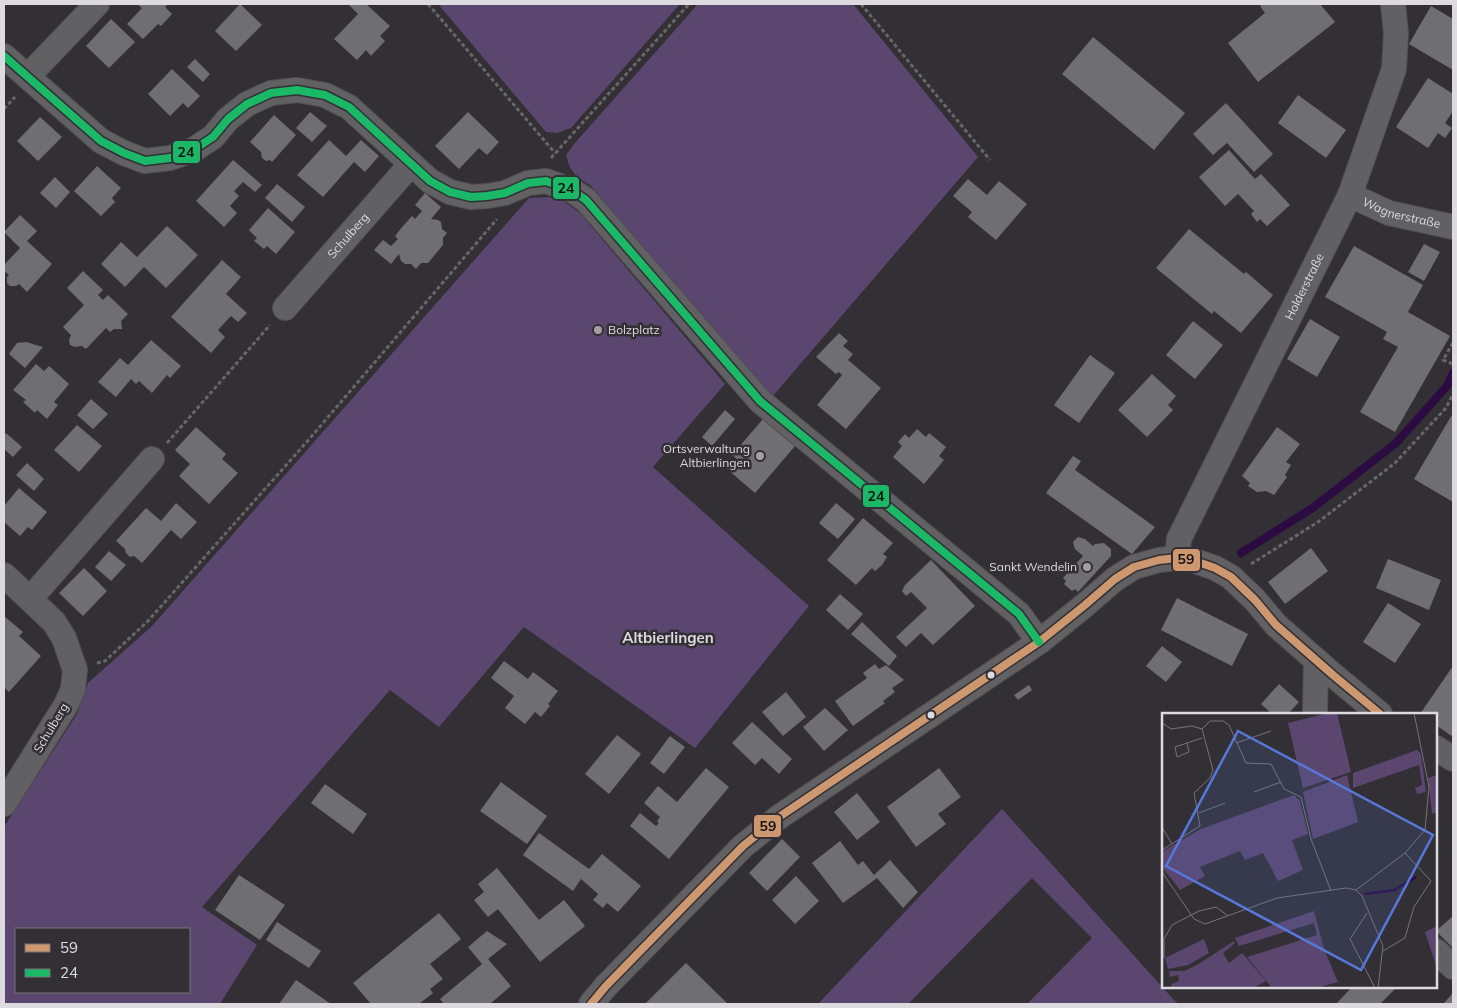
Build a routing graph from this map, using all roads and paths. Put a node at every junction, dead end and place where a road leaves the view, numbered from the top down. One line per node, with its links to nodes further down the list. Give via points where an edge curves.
1 (97, 4): 7 (street)
2 (428, 4): 8 (path)
3 (689, 4): 8 (path)
4 (861, 4): 9 (path)
5 (1393, 4): 12 (street, Holderstraße, via 1396,33 1394,69)
6 (4, 56): 7 (street)
7 (28, 76): 10 (street, via 101,141 145,160 170,158 193,150 213,137 247,104 271,93 297,90 326,95 349,107)
8 (555, 153): 11 (path)
9 (990, 160)
10 (412, 164): 11 (street, via 430,181 450,192 471,197 505,192); 15 (street, Schulberg)
11 (528, 183): 24 (street, via 546,181 573,191 586,200 760,401 1019,614)
12 (1350, 196): 14 (street, Wagnerstraße, via 1389,213); 20 (street, Holderstraße, via 1179,538)
13 (502, 213): 26 (path, via 311,437 148,621 105,660)
14 (1453, 227)
15 (285, 308): 19 (path)
16 (1453, 342): 17 (path, via 1443,360)
17 (1453, 364)
18 (1453, 394): 22 (path, via 1446,408 1395,463 1318,522)
19 (152, 459): 23 (street)
20 (1177, 558): 22 (street, via 1215,568); 24 (street, via 1159,560 1121,575)
21 (4, 575): 23 (street, Schulberg)
22 (1231, 577): 25 (street, via 1276,625)
23 (30, 599): 26 (street, Schulberg, via 54,622 64,638)
24 (1039, 642): 34 (street, via 779,817 742,846)
25 (1316, 660): 27 (street); 28 (street)
26 (75, 670): 31 (street, Schulberg, via 73,689 66,705)
27 (1315, 713)
28 (1379, 713)
29 (1437, 749): 30 (street)
30 (1453, 759)
31 (4, 804)
32 (1437, 951): 33 (street)
33 (1453, 967)
34 (591, 1004)

